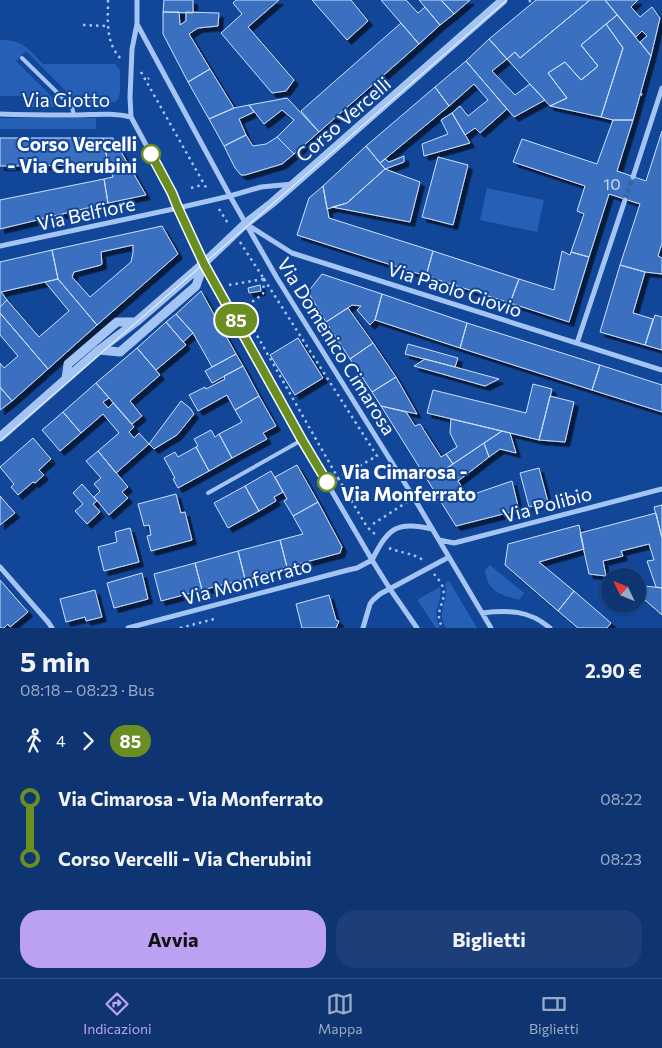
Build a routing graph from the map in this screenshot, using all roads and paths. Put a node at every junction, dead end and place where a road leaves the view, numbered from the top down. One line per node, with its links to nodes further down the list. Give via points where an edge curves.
1 (108, 0): 8 (path, via 108,38 116,54)
2 (137, 0): 4 (street)
3 (503, 0): 15 (street, Corso Vercelli)
4 (137, 24): 13 (street, via 132,49); 19 (street, Via Domenico Cimarosa)
5 (83, 25): 6 (path)
6 (106, 26)
7 (22, 58): 12 (lane, via 72,108)
8 (128, 63)
9 (138, 68): 18 (path)
10 (662, 88): 14 (street)
11 (0, 114): 12 (street, Via Giotto)
12 (74, 115): 13 (street, Via Giotto, via 106,113)
13 (131, 117): 22 (street)
14 (633, 177)
15 (294, 184): 19 (street, Via Belfiore, via 261,186); 23 (street, Corso Vercelli)
16 (202, 185): 17 (path)
17 (191, 188)
18 (209, 194)
19 (230, 196): 22 (street, Via Belfiore); 23 (street, Via Domenico Cimarosa)
20 (625, 200): 30 (street)
21 (218, 207): 24 (path)
22 (178, 208): 25 (street, Via Belfiore); 26 (street)
23 (245, 224): 24 (street, Corso Vercelli); 30 (street, Via Paolo Giovio, via 292,253); 42 (street, Via Domenico Cimarosa)
24 (234, 233): 26 (street, Corso Vercelli); 27 (path)
25 (0, 246)
26 (204, 263): 29 (street, Corso Vercelli); 31 (street, Corso Vercelli, via 196,286 120,352); 35 (street)
27 (264, 279): 28 (path); 36 (path, Via Domenico Cimarosa, via 263,294 242,309); 36 (path, Via Domenico Cimarosa, via 377,456)
28 (229, 285)
29 (136, 322): 31 (street, Corso Vercelli); 33 (street, Corso Vercelli, via 117,322 68,364)
30 (577, 343): 32 (street, Via Paolo Giovio)
31 (99, 350): 33 (street, Corso Vercelli)
32 (662, 370)
33 (66, 379): 34 (street, Corso Vercelli)
34 (0, 437)
35 (302, 440): 38 (lane); 47 (street)
36 (338, 478): 40 (path)
37 (662, 489): 43 (street, Via Polibio, via 454,543)
38 (208, 493)
39 (409, 501): 41 (path)
40 (365, 524)
41 (372, 524)
42 (432, 529): 43 (street, Via Domenico Cimarosa); 47 (street, via 417,525 393,530 382,540)
43 (439, 540): 45 (street, Via Domenico Cimarosa)
44 (389, 548): 46 (path)
45 (449, 557): 50 (street); 51 (street, Via Domenico Cimarosa)
46 (422, 559)
47 (372, 560): 50 (street); 54 (street, Via Monferrato, via 357,568)
48 (0, 567): 53 (street)
49 (441, 583): 58 (path, via 444,594 438,618)
50 (390, 589): 56 (street, via 370,604); 57 (street)
51 (482, 613): 59 (street, Via Domenico Cimarosa); 60 (street, via 521,612)
52 (214, 619): 55 (path)
53 (52, 628)
54 (128, 628)
55 (180, 628)
56 (362, 628)
57 (417, 628)
58 (443, 628)
59 (491, 628)
60 (550, 628)

